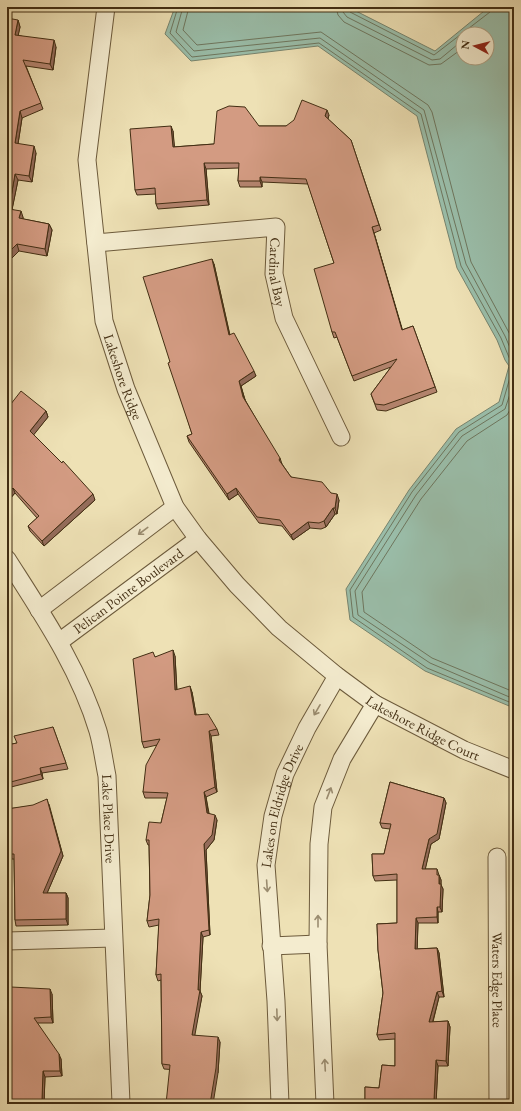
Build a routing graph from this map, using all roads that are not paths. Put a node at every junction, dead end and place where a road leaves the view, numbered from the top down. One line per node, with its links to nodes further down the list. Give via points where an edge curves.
1 (106, 7): 2 (street, Lakeshore Ridge, via 87,160)
2 (96, 242): 3 (street, Cardinal Bay, via 276,227 274,274 284,318); 4 (street, Lakeshore Ridge, via 104,321 126,389)
3 (341, 437)
4 (174, 507): 5 (street, Lakeshore Ridge); 7 (street, one-way to 7)
5 (198, 539): 8 (street, Pelican Pointe Boulevard); 9 (street, Lakeshore Ridge, via 237,585 279,628)
6 (7, 559): 7 (street, Lake Place Drive)
7 (39, 610): 8 (street, Lake Place Drive)
8 (59, 642): 13 (street, Lake Place Drive, via 85,696 98,731 107,776)
9 (337, 676): 10 (street, Lakeshore Ridge Court); 16 (street, Lakes on Eldridge Drive, one-way to 16, via 307,728 285,774 273,816 266,865)
10 (375, 704): 11 (street, Lakeshore Ridge Court, via 464,750); 15 (street, one-way to 10, via 319,844 323,807 342,759)
11 (514, 770)
12 (497, 857): 20 (street, Waters Edge Place)
13 (112, 938): 14 (street); 17 (street, Lake Place Drive)
14 (7, 941)
15 (318, 944): 16 (street); 19 (street, one-way to 15)
16 (271, 946): 18 (street, Lakes on Eldridge Drive, one-way to 18)
17 (121, 1103)
18 (280, 1104)
19 (326, 1104)
20 (498, 1104)

